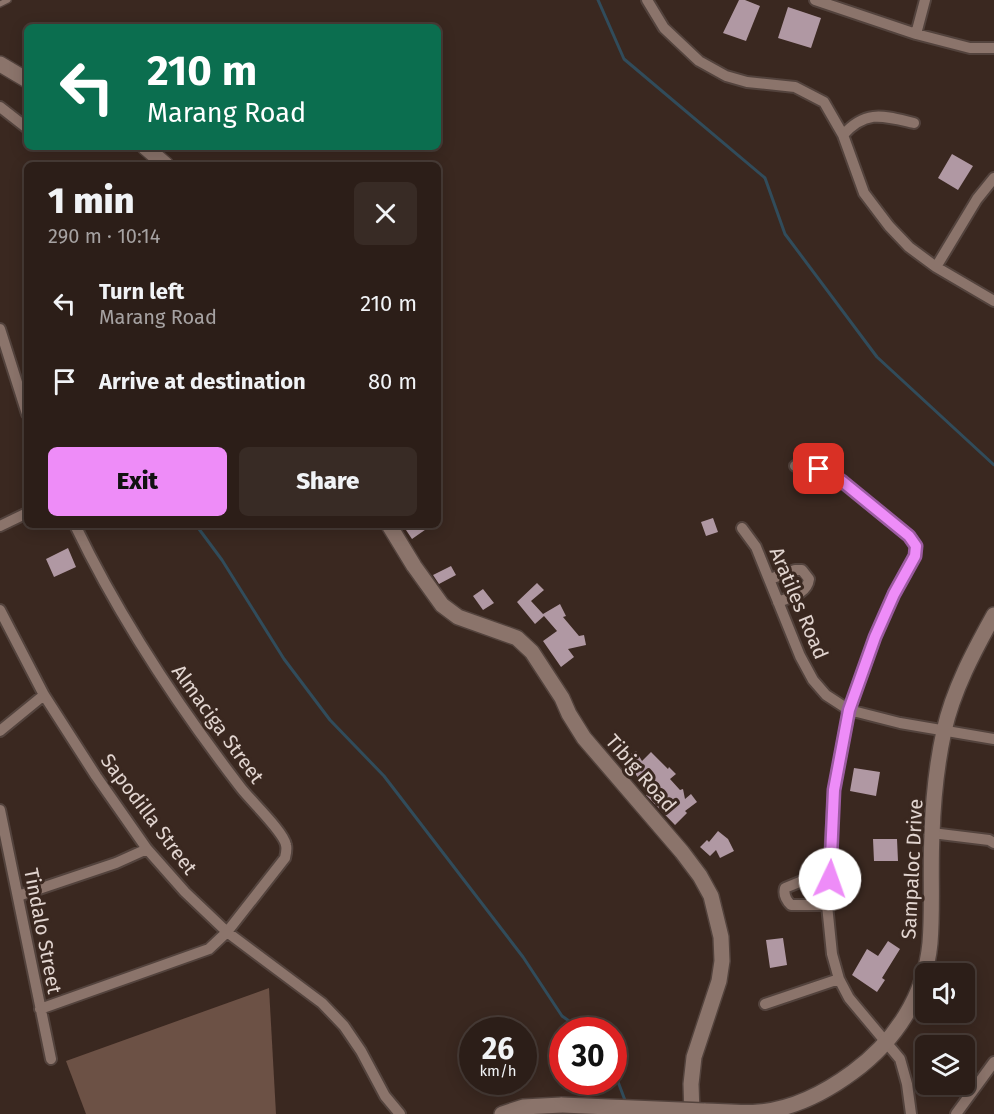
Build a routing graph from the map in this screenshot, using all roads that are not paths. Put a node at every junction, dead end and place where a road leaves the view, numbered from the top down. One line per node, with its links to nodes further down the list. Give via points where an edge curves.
1 (8, 0): 5 (lane)
2 (647, 0): 13 (street, via 664,28 699,61 747,82 795,87 824,102)
3 (815, 0): 6 (street)
4 (925, 0): 6 (street)
5 (0, 4)
6 (916, 34): 7 (street, via 970,48)
7 (994, 48)
8 (0, 64): 9 (street)
9 (24, 78)
10 (0, 107): 12 (street)
11 (914, 123): 13 (street, via 883,116 864,118)
12 (24, 126)
13 (843, 135): 17 (street, via 864,193 877,212 909,248)
14 (148, 150): 15 (street)
15 (162, 162)
16 (994, 178): 17 (street)
17 (936, 267): 18 (street)
18 (994, 301)
19 (0, 329): 20 (street)
20 (24, 405)
21 (795, 466): 32 (street, via 833,475 909,536 916,546 915,556 875,637)
22 (24, 514): 23 (street)
23 (0, 526)
24 (77, 528): 43 (street, Almaciga Street, via 160,675 198,732 287,846 285,858)
25 (391, 528): 50 (street, Tibig Road, via 442,605 458,617 517,638 532,652 584,738 682,852 711,896 721,936 722,961 694,1057 691,1084)
26 (742, 528): 27 (street, Aratiles Road)
27 (770, 579): 28 (street, Aratiles Road); 28 (street, via 802,570 809,579 804,591)
28 (778, 602): 32 (street, Aratiles Road, via 813,680 826,695)
29 (0, 610): 31 (street, Sapodilla Street)
30 (994, 615): 34 (street, Sampaloc Drive, via 963,673)
31 (44, 695): 33 (street); 39 (street, Sapodilla Street)
32 (849, 710): 34 (street, Aratiles Road); 40 (street, via 834,790)
33 (0, 730)
34 (944, 730): 35 (street, Aratiles Road); 37 (street, Sampaloc Drive)
35 (994, 739)
36 (0, 810): 41 (street, Tindalo Street)
37 (932, 833): 38 (street); 47 (street, Sampaloc Drive, via 931,916 924,974 913,1003)
38 (994, 843)
39 (147, 849): 41 (street); 43 (street, Sapodilla Street)
40 (830, 879): 42 (street); 42 (street, via 791,884 784,893 791,905)
41 (18, 896): 46 (street, Tindalo Street)
42 (827, 905): 44 (street)
43 (227, 932): 46 (street, Almaciga Street, via 209,949); 51 (street, Sapodilla Street, via 322,1003 350,1035 385,1096)
44 (839, 979): 45 (street); 47 (street, via 849,998)
45 (765, 1004)
46 (40, 1009): 48 (street, Tindalo Street)
47 (888, 1042): 50 (street, Sampaloc Drive, via 834,1086 795,1104 758,1112); 53 (street, via 900,1059)
48 (51, 1059)
49 (994, 1062): 54 (street)
50 (698, 1112): 52 (street, Sampaloc Drive, bridge, via 562,1105 523,1107)
51 (400, 1114)
52 (502, 1114)
53 (910, 1114)
54 (956, 1114)

